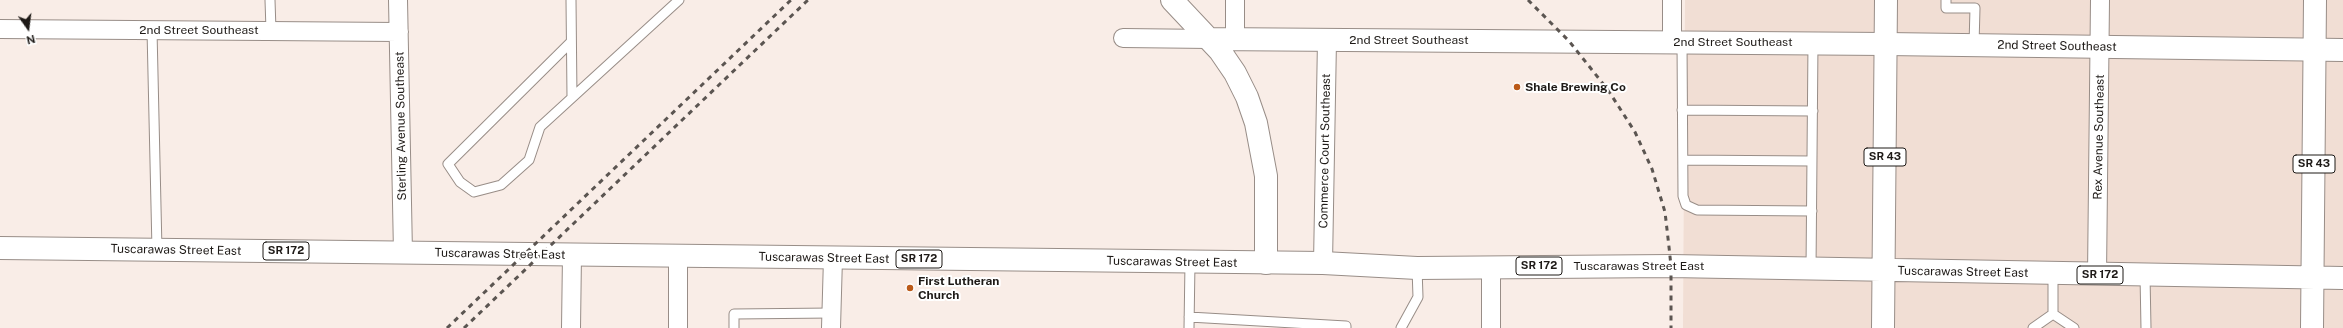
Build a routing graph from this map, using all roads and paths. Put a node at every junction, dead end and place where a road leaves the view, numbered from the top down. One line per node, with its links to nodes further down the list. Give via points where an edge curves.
1 (270, 0): 14 (lane)
2 (398, 0): 15 (street, Sterling Avenue Southeast)
3 (571, 0): 20 (lane)
4 (679, 0): 28 (lane)
5 (1172, 0): 17 (main road)
6 (1235, 0): 18 (street)
7 (1672, 0): 21 (street)
8 (1886, 0): 23 (main road, SR 43)
9 (1946, 0): 24 (lane, via 1946,8 1975,8)
10 (2100, 0): 25 (street, Rex Avenue Southeast)
11 (2315, 0): 26 (main road, SR 43)
12 (0, 29): 13 (street, 2nd Street Southeast)
13 (152, 30): 14 (street, 2nd Street Southeast); 35 (lane)
14 (271, 30): 15 (street, 2nd Street Southeast)
15 (399, 32): 36 (street, Sterling Avenue Southeast)
16 (1123, 38): 17 (street, 2nd Street Southeast)
17 (1210, 39): 18 (main road, 2nd Street Southeast); 42 (main road, via 1236,73 1248,97 1256,123 1266,176)
18 (1235, 39): 19 (main road, 2nd Street Southeast)
19 (1327, 40): 21 (main road, 2nd Street Southeast); 41 (street, Commerce Court Southeast)
20 (571, 42): 28 (lane); 28 (lane, via 448,164 460,182 474,192 500,185 529,160 540,127)
21 (1677, 42): 22 (main road, 2nd Street Southeast); 29 (lane)
22 (1813, 43): 23 (main road, 2nd Street Southeast); 30 (lane)
23 (1886, 44): 24 (main road, 2nd Street Southeast); 46 (main road, SR 43)
24 (1974, 45): 25 (main road, 2nd Street Southeast)
25 (2100, 47): 26 (main road, 2nd Street Southeast); 48 (street, Rex Avenue Southeast)
26 (2315, 50): 27 (main road, 2nd Street Southeast); 50 (main road, SR 43)
27 (2343, 50)
28 (572, 98)
29 (1682, 110): 30 (lane); 31 (lane)
30 (1813, 110): 32 (lane)
31 (1683, 160): 32 (lane); 33 (lane, via 1683,196 1686,205 1691,209)
32 (1812, 161): 33 (lane)
33 (1812, 211): 45 (lane)
34 (0, 248): 35 (main road, Tuscarawas Street East / SR 172)
35 (157, 250): 36 (main road, Tuscarawas Street East / SR 172)
36 (403, 252): 37 (main road, Tuscarawas Street East / SR 172)
37 (572, 255): 38 (main road, Tuscarawas Street East / SR 172); 55 (street)
38 (678, 256): 39 (main road, Tuscarawas Street East / SR 172); 56 (street)
39 (833, 258): 40 (main road, Tuscarawas Street East / SR 172); 54 (street)
40 (1190, 263): 42 (main road, Tuscarawas Street East / SR 172); 53 (lane)
41 (1323, 263): 42 (main road, Tuscarawas Street East / SR 172); 44 (main road, Tuscarawas Street East / SR 172)
42 (1266, 264)
43 (1491, 266): 44 (main road, Tuscarawas Street East / SR 172); 45 (main road, Tuscarawas Street East / SR 172); 61 (street)
44 (1417, 268): 60 (lane, via 1418,297)
45 (1811, 269): 46 (main road, Tuscarawas Street East / SR 172)
46 (1884, 270): 47 (main road, Tuscarawas Street East / SR 172); 62 (main road, SR 43)
47 (2053, 274): 48 (main road, Tuscarawas Street East / SR 172); 52 (lane)
48 (2097, 275): 49 (main road, Tuscarawas Street East / SR 172)
49 (2145, 275): 50 (main road, Tuscarawas Street East / SR 172); 65 (lane)
50 (2314, 277): 51 (main road, Tuscarawas Street East / SR 172); 66 (main road, SR 43)
51 (2343, 278)
52 (2053, 314): 63 (lane); 64 (lane)
53 (1189, 318): 58 (lane); 59 (lane)
54 (832, 321): 57 (lane, via 734,314)
55 (571, 328)
56 (678, 328)
57 (734, 328)
58 (1189, 328)
59 (1346, 328)
60 (1401, 328)
61 (1491, 328)
62 (1883, 328)
63 (2033, 328)
64 (2074, 328)
65 (2146, 328)
66 (2312, 328)

